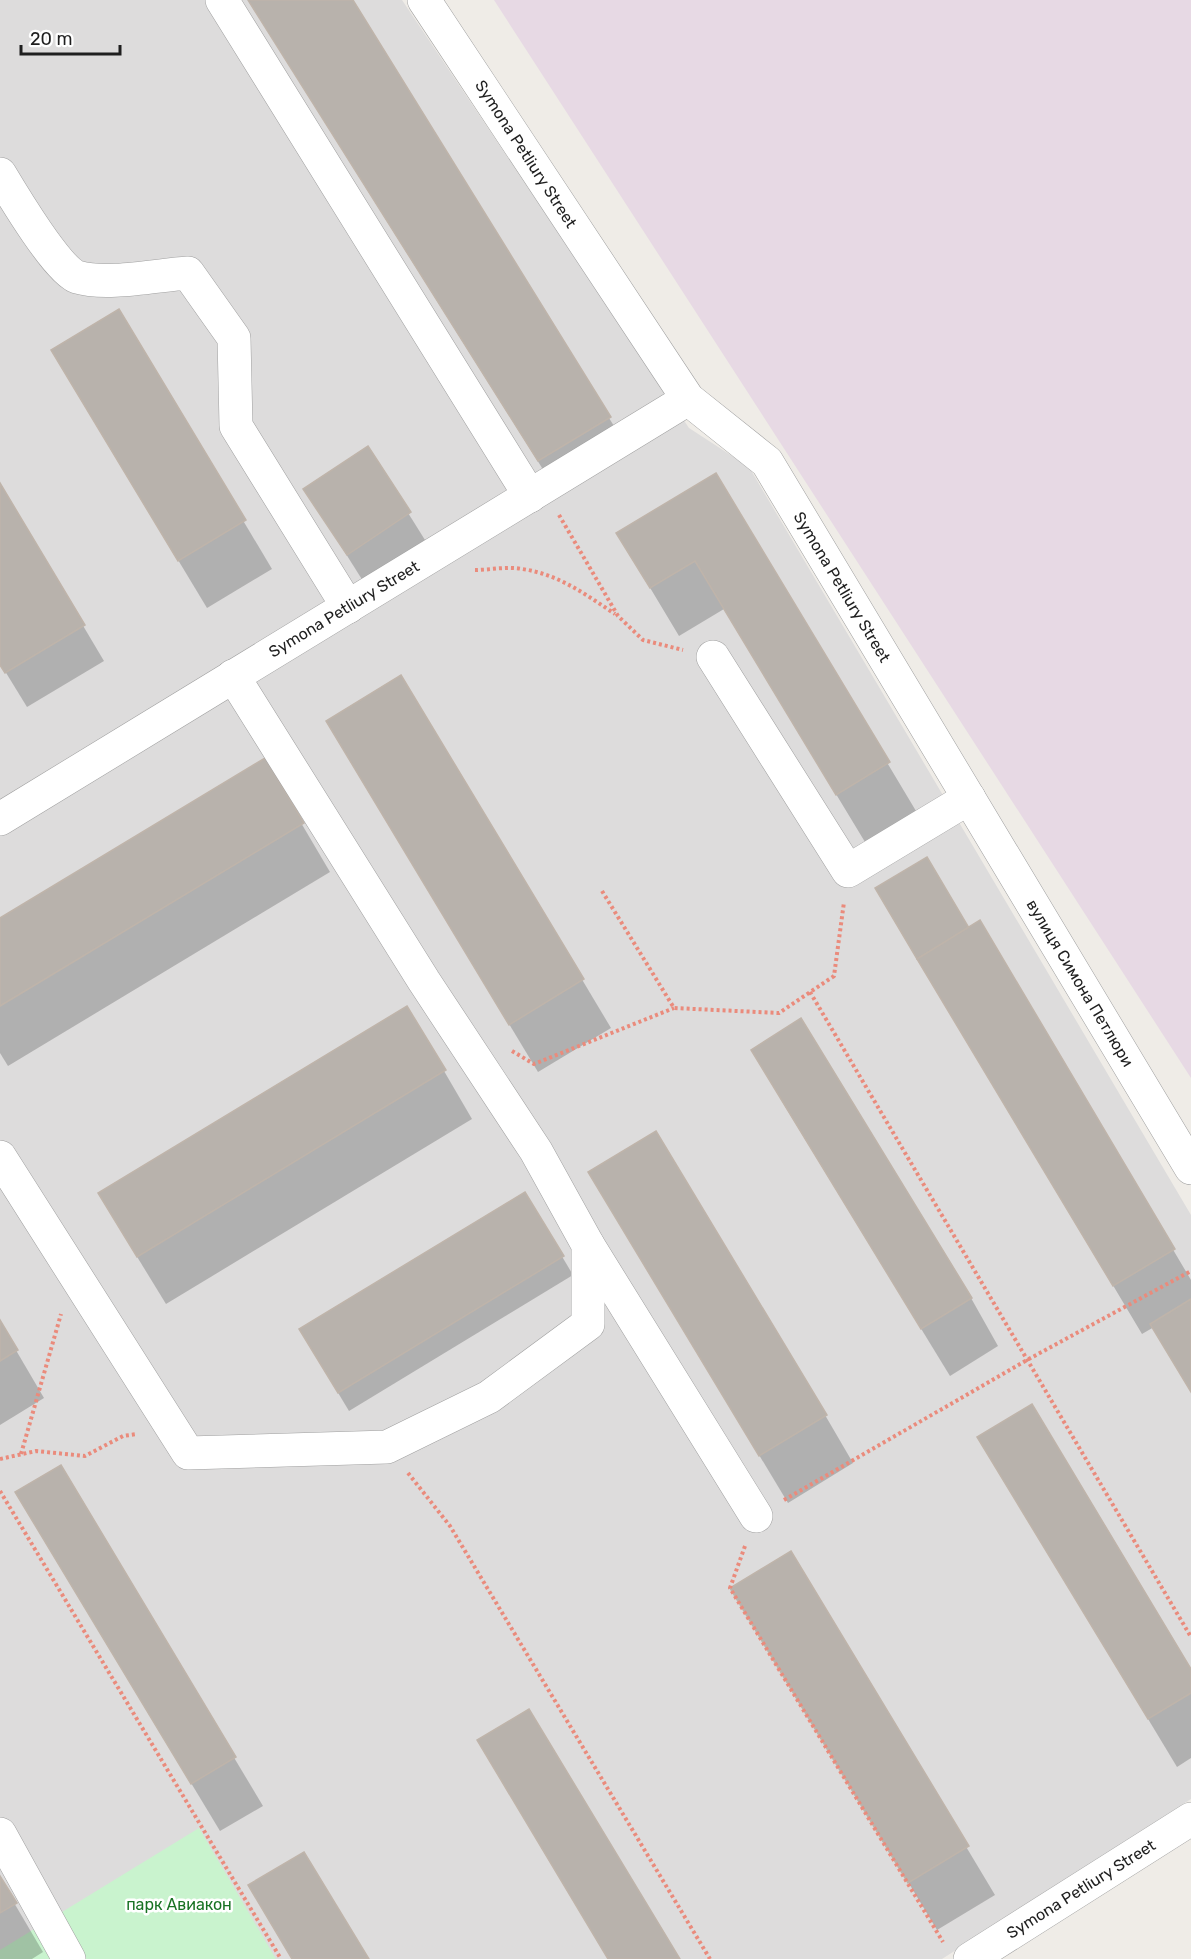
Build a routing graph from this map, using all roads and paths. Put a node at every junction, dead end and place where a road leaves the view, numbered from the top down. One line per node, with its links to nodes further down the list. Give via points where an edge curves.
1 (222, 0): 5 (street)
2 (424, 0): 4 (street, Symona Petliury Street)
3 (0, 174): 7 (street, via 29,220 76,277 188,273 234,338 236,426)
4 (688, 399): 5 (street, Symona Petliury Street); 11 (street, Symona Petliury Street, via 767,462)
5 (537, 492): 7 (street, Symona Petliury Street); 8 (path)
6 (470, 570): 8 (path, via 520,568 549,575)
7 (348, 607): 10 (street, Symona Petliury Street)
8 (618, 616): 9 (path, via 643,640)
9 (712, 657): 13 (street)
10 (233, 676): 12 (street, Symona Petliury Street); 20 (street, via 536,1151)
11 (969, 798): 13 (street); 19 (street, вулиця Симона Петлюри)
12 (0, 819)
13 (848, 871): 15 (path, via 834,976)
14 (602, 891): 16 (path)
15 (810, 992): 16 (path, via 779,1012); 23 (path)
16 (674, 1008): 17 (path, via 534,1064)
17 (505, 1047)
18 (0, 1157): 22 (street)
19 (1191, 1168)
20 (588, 1245): 25 (street, via 588,1324 489,1397); 29 (street)
21 (1191, 1271): 23 (path)
22 (73, 1272): 24 (street); 26 (path)
23 (1027, 1360): 29 (path); 30 (path)
24 (173, 1429): 25 (street, via 188,1453); 26 (path, via 123,1436 85,1456 36,1450)
25 (387, 1447): 36 (path, via 450,1526)
26 (21, 1454): 27 (path)
27 (0, 1460)
28 (0, 1491): 35 (path)
29 (756, 1516): 33 (path, via 730,1588)
30 (1191, 1637)
31 (1191, 1819): 33 (street, Symona Petliury Street)
32 (0, 1834): 34 (street)
33 (957, 1952)
34 (69, 1959)
35 (281, 1959)
36 (710, 1959)

